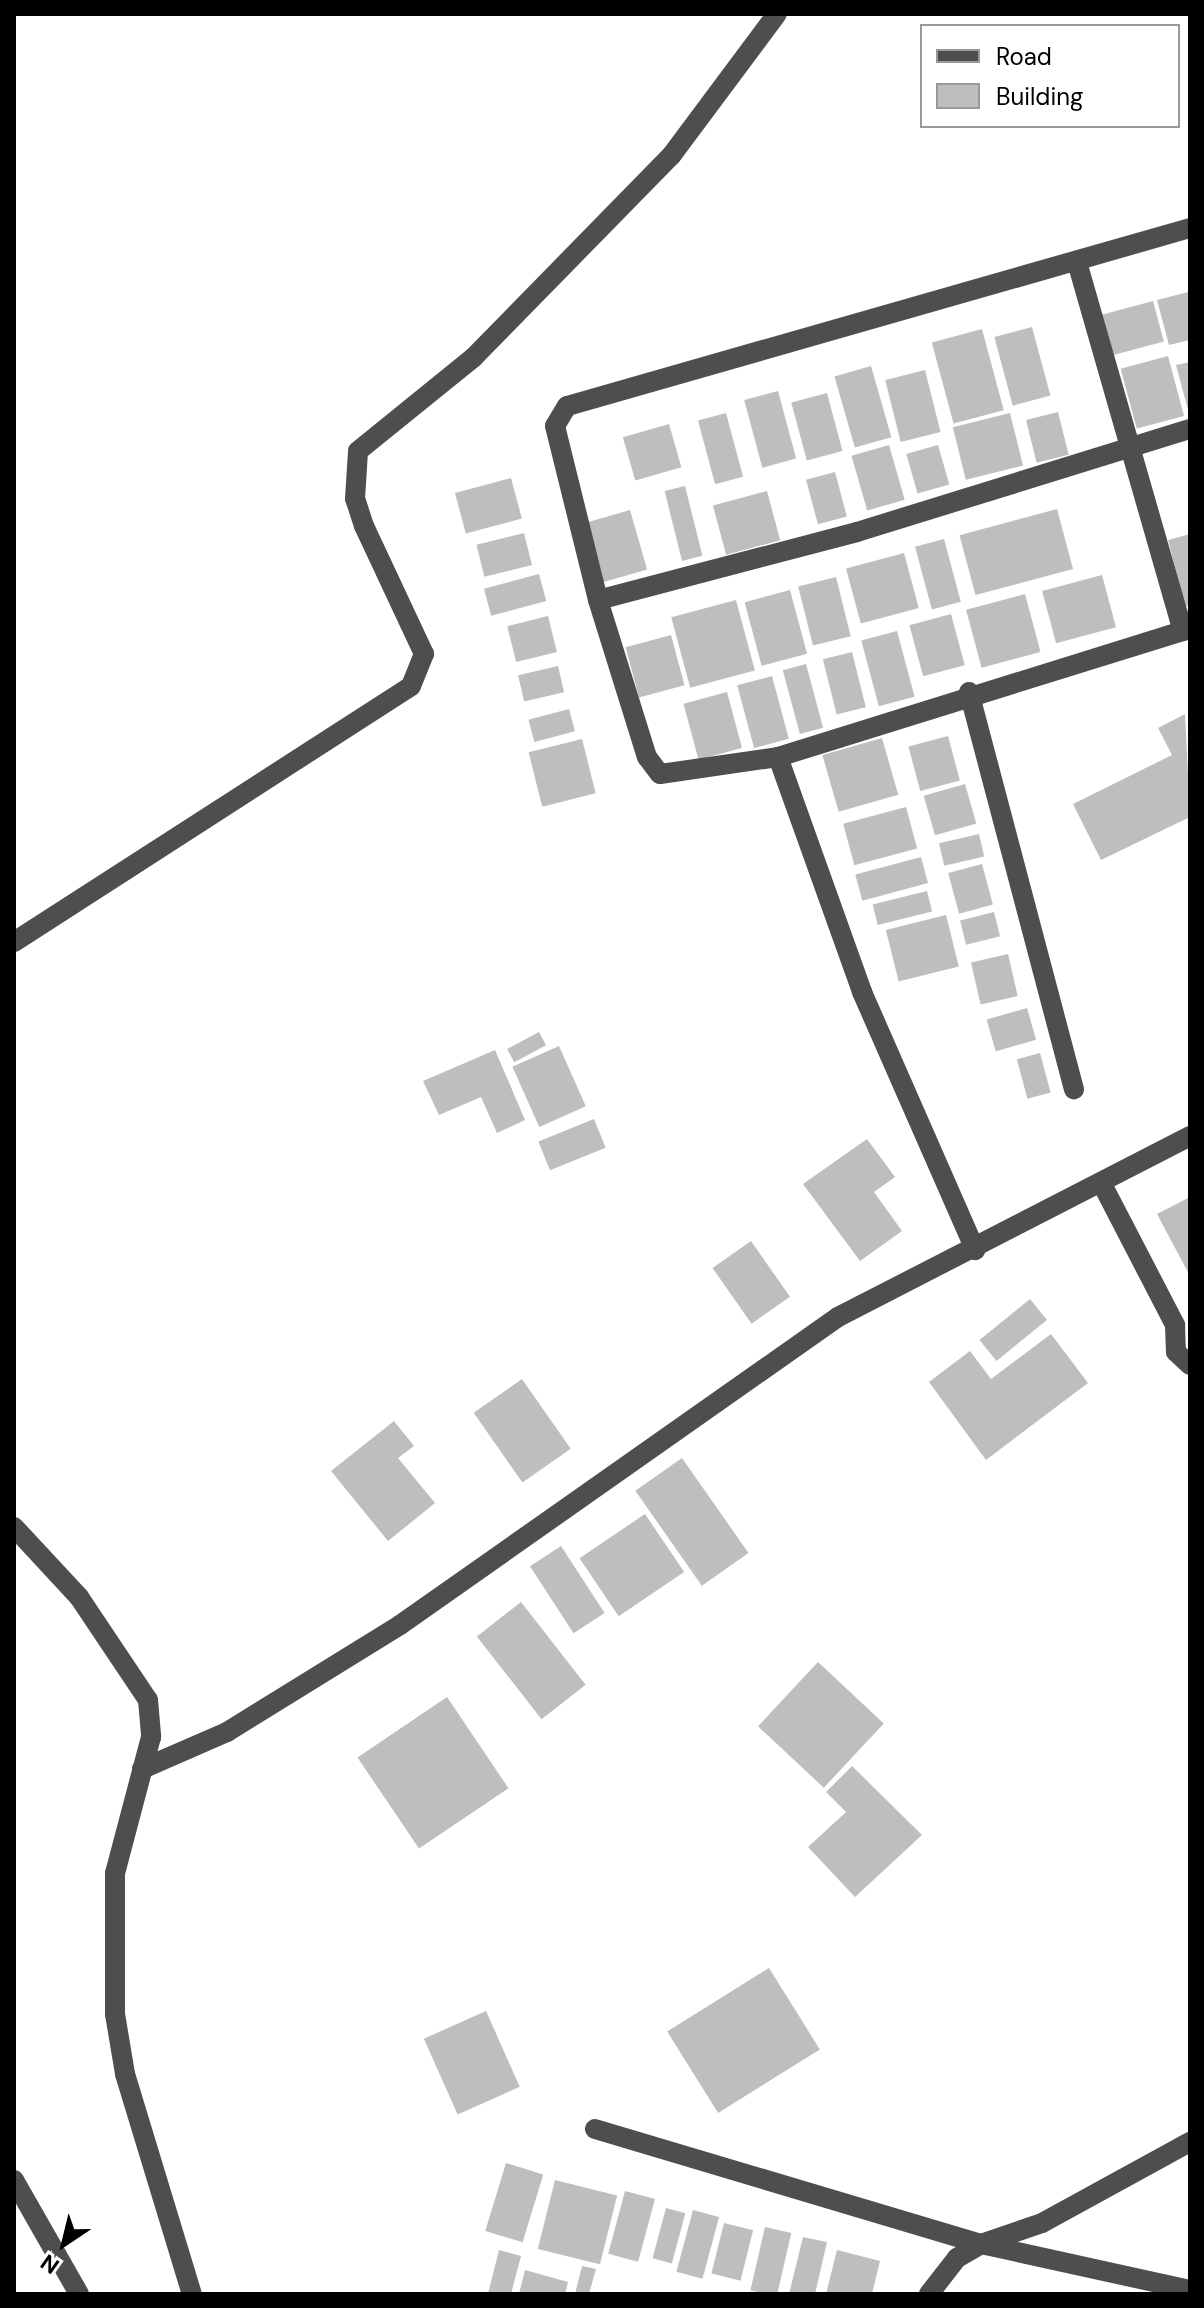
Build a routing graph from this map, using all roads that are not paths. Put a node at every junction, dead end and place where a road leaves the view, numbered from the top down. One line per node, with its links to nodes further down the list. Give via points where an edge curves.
1 (777, 14): 10 (street, via 671,156 473,358 358,451 355,499 424,654 411,686)
2 (1190, 228): 3 (street)
3 (1077, 262): 5 (street); 6 (street, via 559,409 555,426)
4 (1190, 429): 5 (street)
5 (1132, 446): 6 (street, via 873,527); 7 (street)
6 (598, 600): 9 (street, via 647,757 660,774)
7 (1187, 630): 8 (street)
8 (969, 692): 9 (street); 11 (street)
9 (778, 757): 14 (street, via 862,992)
10 (14, 942)
11 (1074, 1089)
12 (1190, 1136): 13 (street)
13 (1102, 1184): 14 (street); 15 (street, via 1175,1325 1176,1352)
14 (975, 1250): 17 (street, via 838,1317 400,1625 227,1732)
15 (1190, 1365)
16 (14, 1527): 17 (street, via 79,1597 142,1687 151,1728)
17 (142, 1769): 24 (street, via 115,1873 115,2014 125,2074)
18 (595, 2129): 21 (street)
19 (1190, 2142): 21 (street, via 1042,2223)
20 (14, 2180): 23 (street)
21 (981, 2244): 22 (street); 25 (street, via 957,2258)
22 (1190, 2290)
23 (79, 2294)
24 (192, 2294)
25 (929, 2294)

